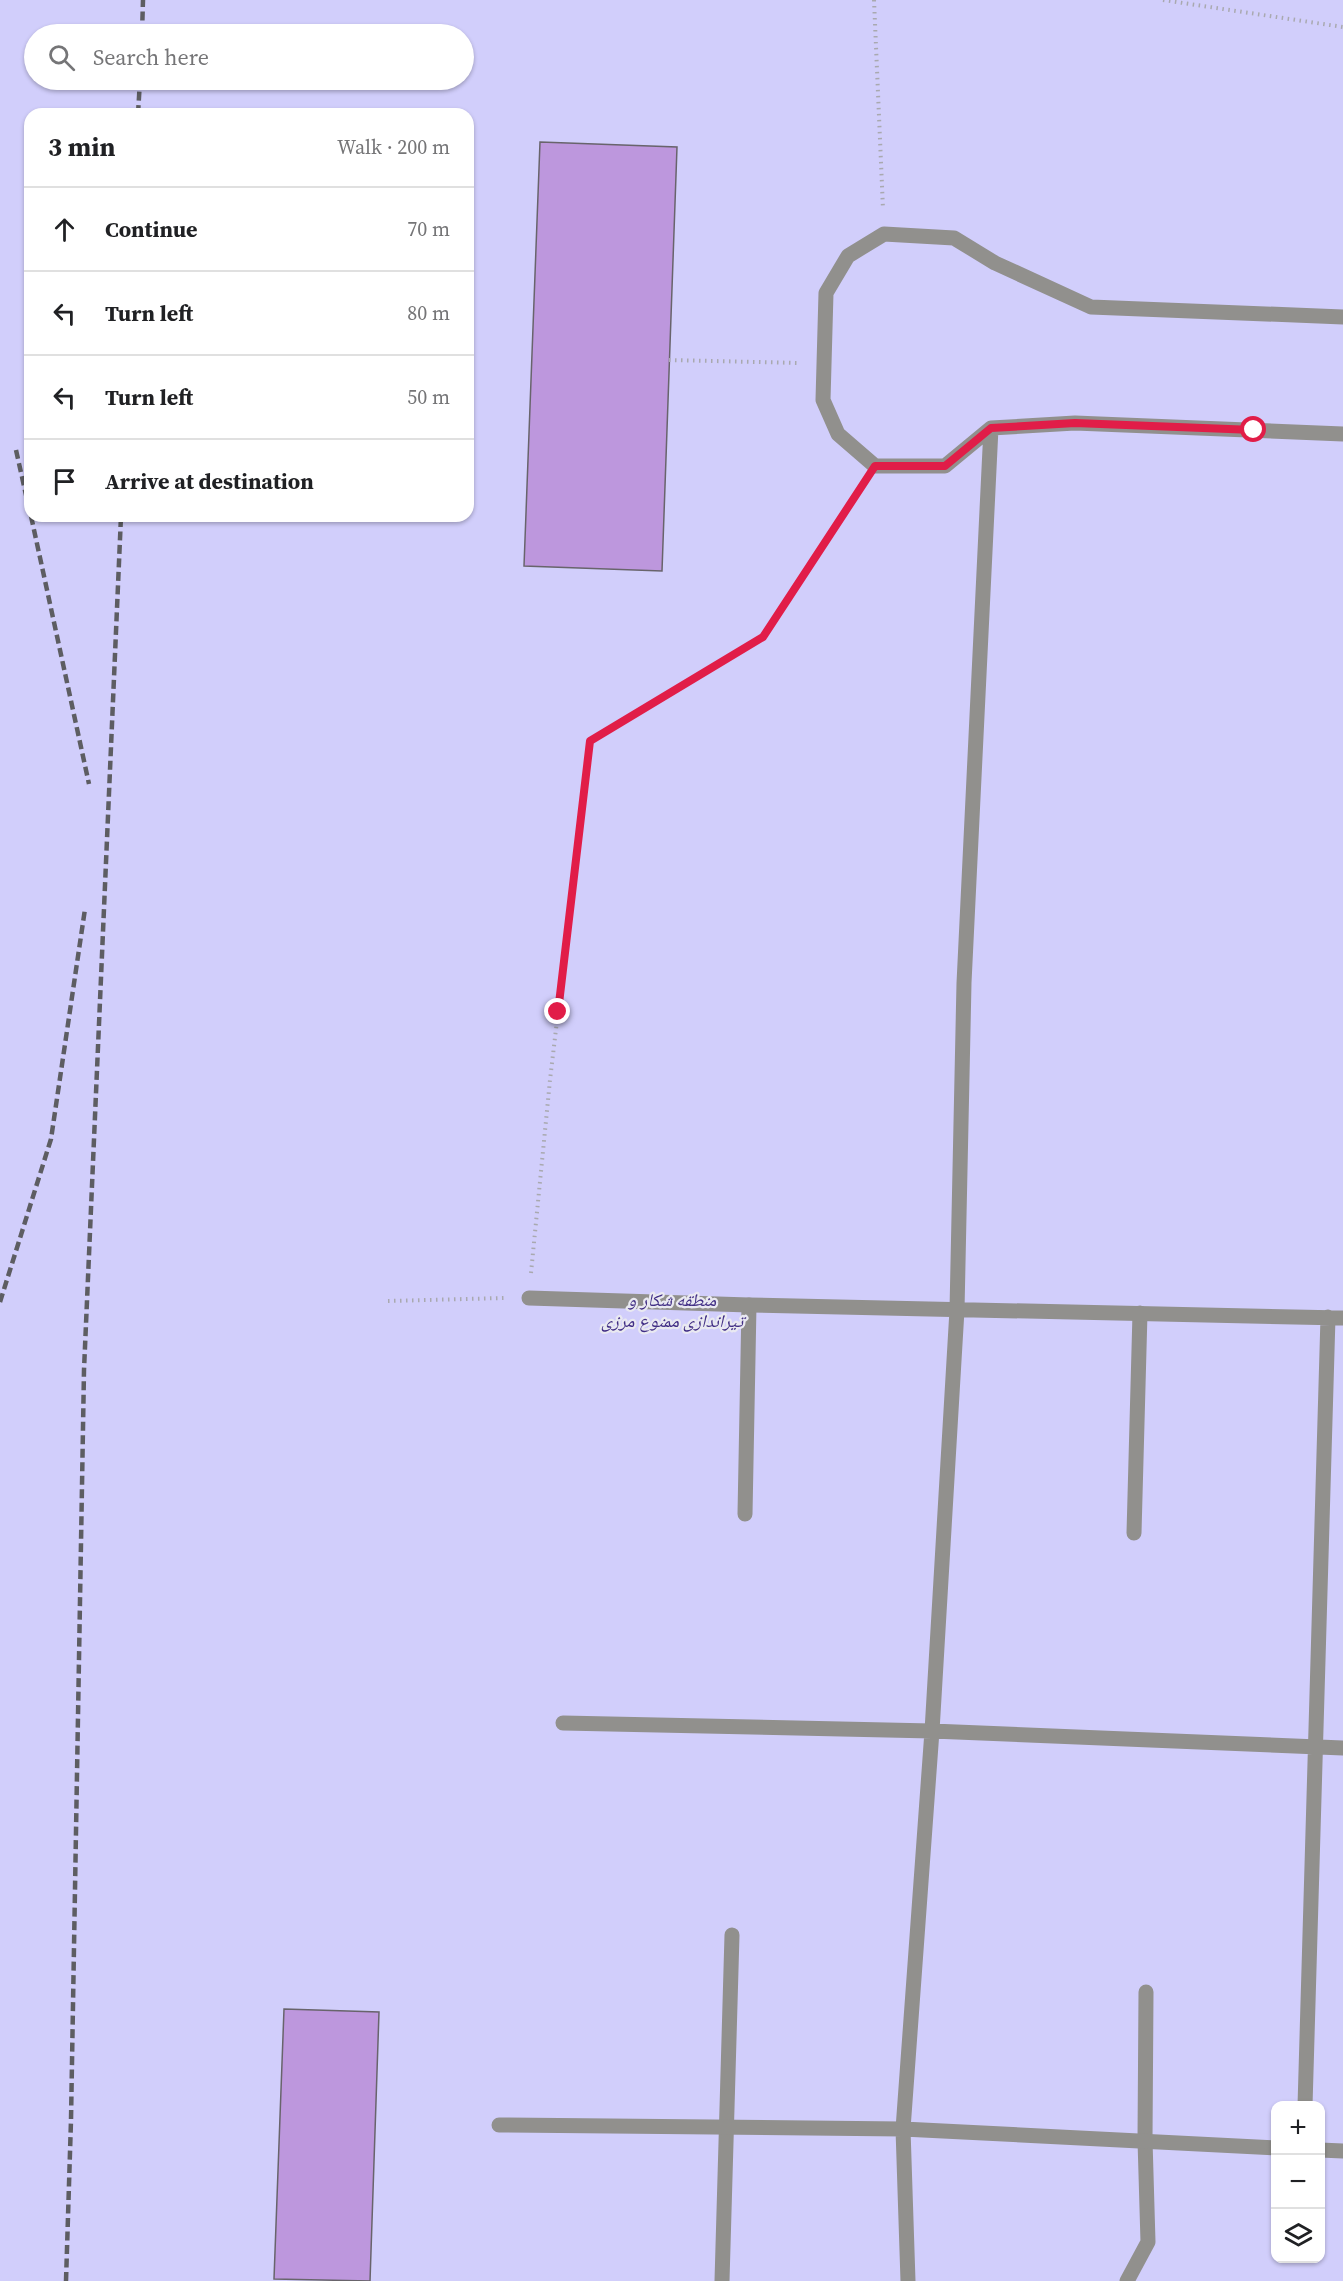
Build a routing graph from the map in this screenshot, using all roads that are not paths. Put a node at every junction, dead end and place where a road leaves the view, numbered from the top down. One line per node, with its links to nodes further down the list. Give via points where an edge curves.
1 (1343, 317): 2 (street, via 1091,307 995,263 954,238 884,234 848,256 826,293 824,400 838,434 875,466 945,466)
2 (991, 428): 3 (street, via 1075,423); 6 (street, via 964,983)
3 (1343, 434)
4 (529, 1298): 5 (street)
5 (749, 1305): 6 (street); 9 (street)
6 (957, 1310): 7 (street); 12 (street)
7 (1140, 1313): 8 (street); 10 (street)
8 (1335, 1318): 13 (street)
9 (745, 1514)
10 (1134, 1533)
11 (564, 1724): 12 (street)
12 (932, 1731): 13 (street); 20 (street)
13 (1315, 1747): 14 (street); 17 (street)
14 (1343, 1748)
15 (732, 1935): 19 (street)
16 (1146, 1992): 21 (street)
17 (1305, 2101)
18 (499, 2125): 19 (street)
19 (726, 2127): 20 (street); 25 (street)
20 (903, 2129): 21 (street); 26 (street)
21 (1145, 2140): 22 (street); 27 (street, via 1148,2242)
22 (1271, 2148)
23 (1325, 2150): 24 (street)
24 (1343, 2151)
25 (722, 2281)
26 (908, 2281)
27 (1127, 2281)

